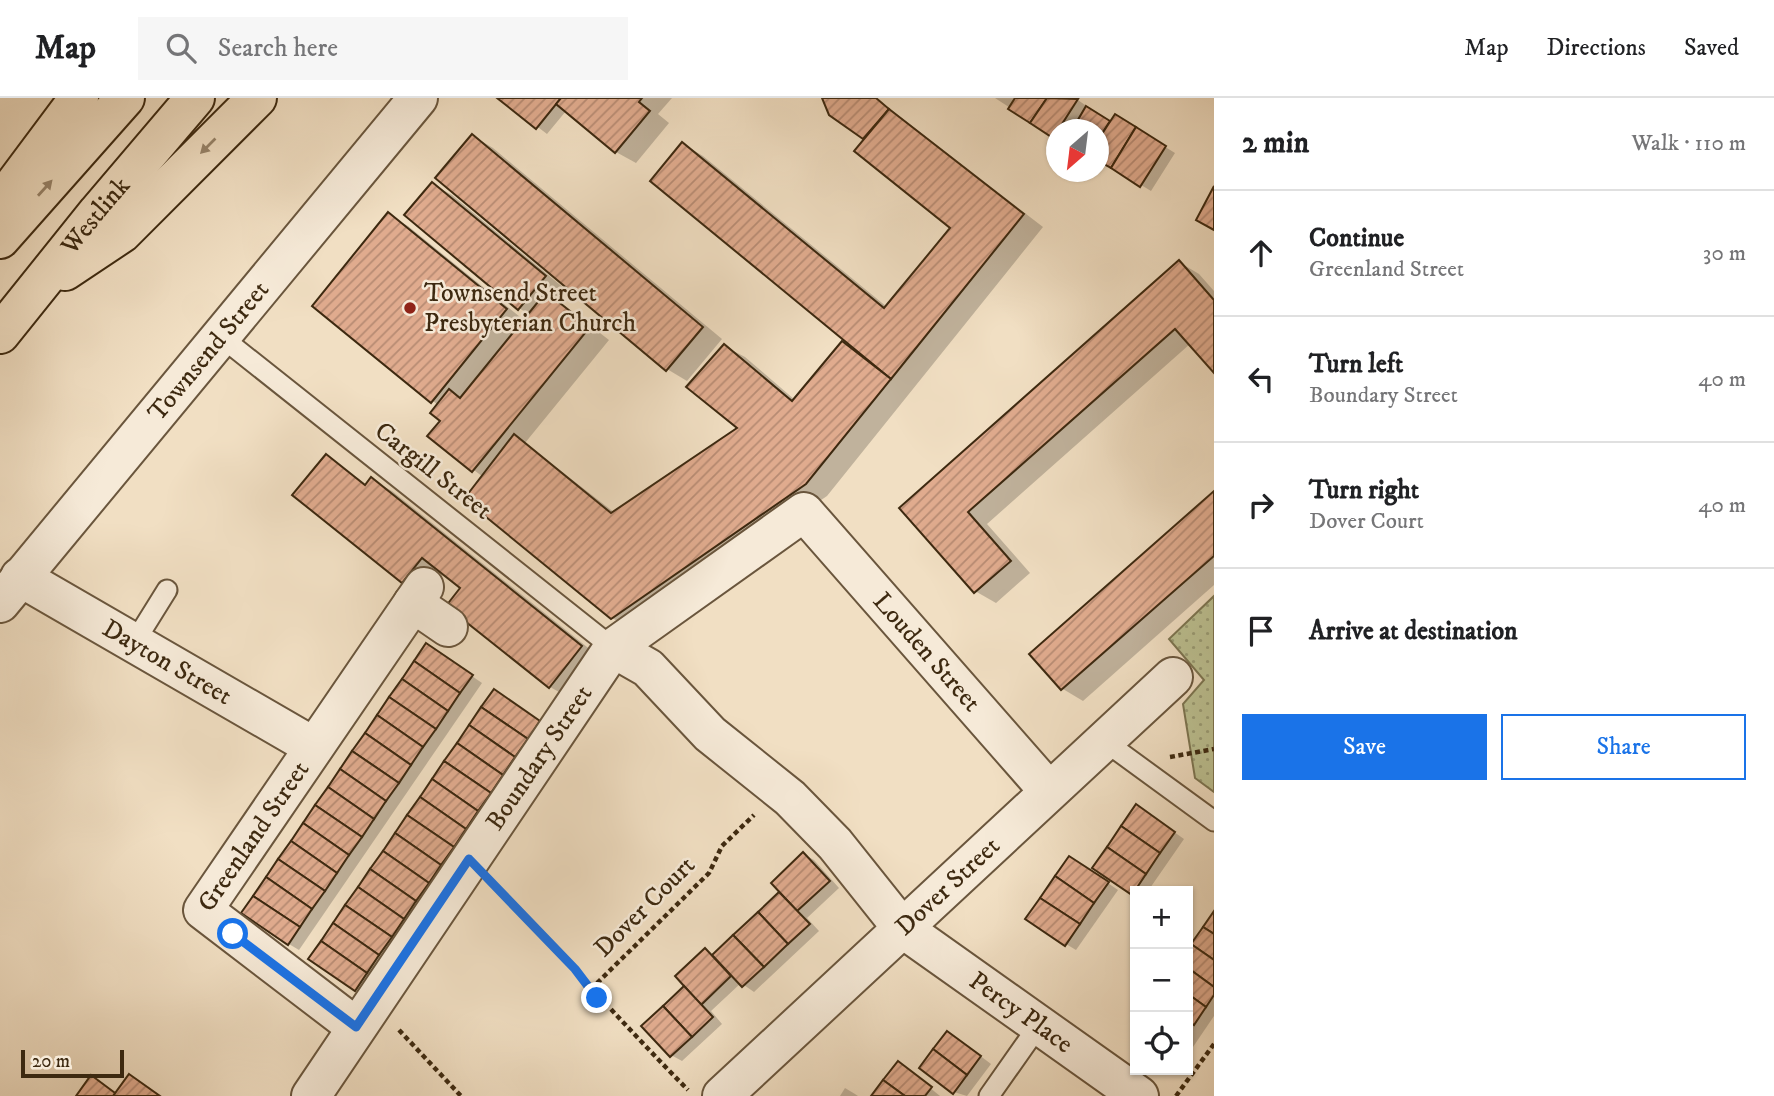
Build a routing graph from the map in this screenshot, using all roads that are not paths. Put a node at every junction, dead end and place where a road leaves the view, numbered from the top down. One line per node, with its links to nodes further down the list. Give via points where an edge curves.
1 (79, 98): 6 (highway, via 14,185)
2 (125, 98): 7 (highway, one-way to 2)
3 (195, 98): 8 (highway, Westlink)
4 (257, 98): 8 (highway, one-way to 8, via 121,233)
5 (418, 98): 10 (street, Townsend Street)
6 (0, 216)
7 (0, 239)
8 (40, 288): 9 (highway, Westlink)
9 (0, 334)
10 (220, 336): 12 (street, Townsend Street); 16 (lane, Cargill Street)
11 (804, 512): 16 (street, Boundary Street); 20 (street, Louden Street)
12 (10, 590): 15 (street, Dayton Street)
13 (167, 590): 15 (lane)
14 (448, 627): 19 (street, Greenland Street, via 419,595)
15 (134, 643): 19 (street, Dayton Street)
16 (613, 648): 22 (street, Percy Place, via 648,668 710,734 779,789 835,844); 23 (street, Boundary Street)
17 (1173, 677): 18 (street, Dover Street)
18 (1103, 740): 20 (street, Dover Street); 21 (lane)
19 (314, 747): 23 (street, Greenland Street, via 203,910)
20 (1048, 790): 22 (street, Dover Street)
21 (1214, 821)
22 (902, 928): 24 (street, Percy Place); 26 (street, Dover Street)
23 (365, 1015): 25 (street, Boundary Street)
24 (1039, 1025): 27 (lane); 28 (street, Percy Place)
25 (311, 1096)
26 (722, 1096)
27 (989, 1096)
28 (1139, 1096)

